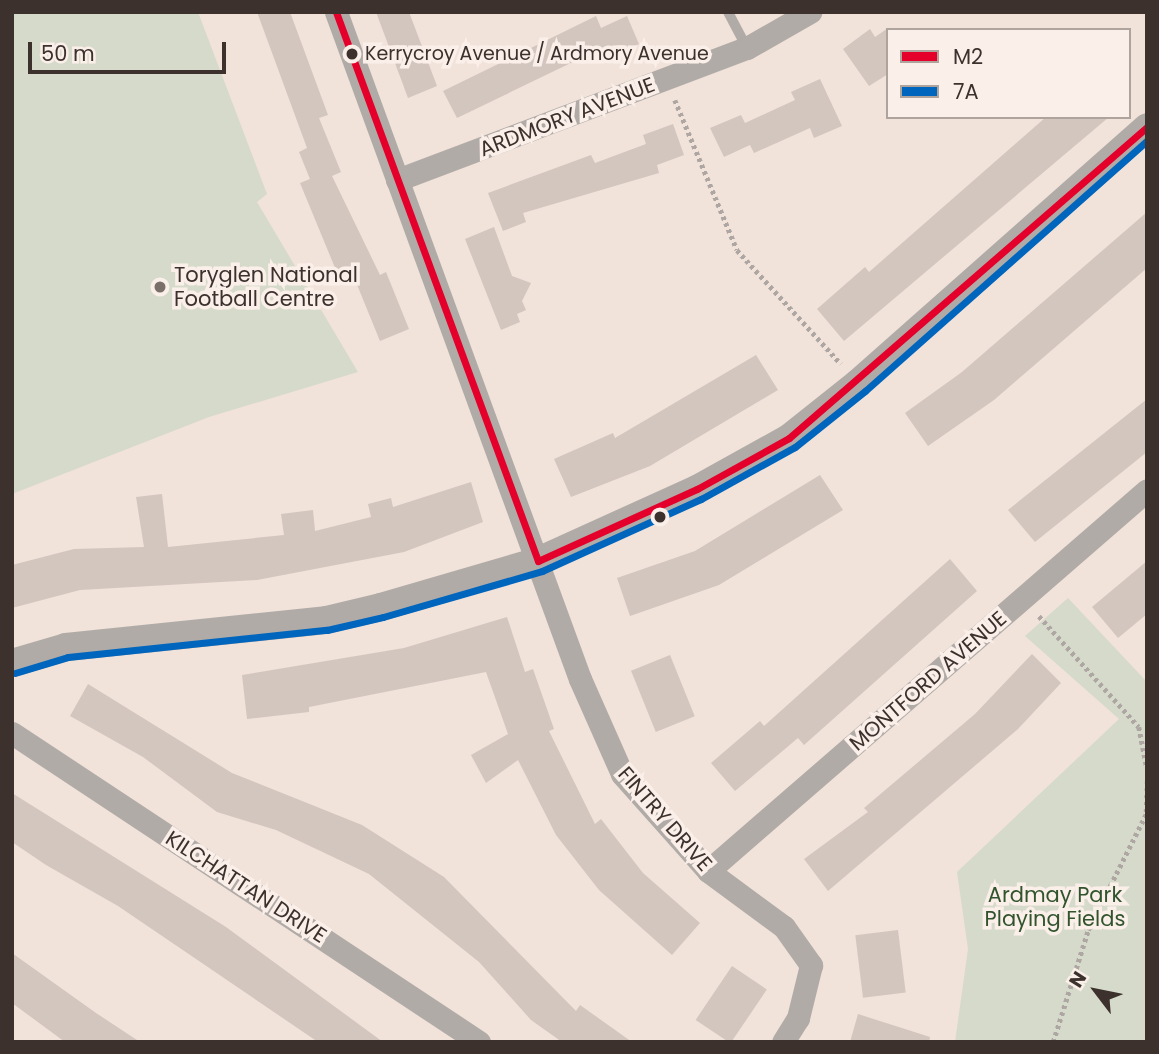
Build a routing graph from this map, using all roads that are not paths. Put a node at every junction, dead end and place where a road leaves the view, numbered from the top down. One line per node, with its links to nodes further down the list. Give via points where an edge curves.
1 (336, 12): 6 (street, FINTRY DRIVE)
2 (728, 12): 4 (lane)
3 (810, 12): 4 (street, ARDMORY AVENUE)
4 (747, 48): 6 (street, ARDMORY AVENUE)
5 (1147, 127): 8 (street, via 858,383 778,444)
6 (397, 180): 8 (street, FINTRY DRIVE)
7 (1147, 490): 11 (street, MONTFORD AVENUE)
8 (538, 561): 9 (street, via 326,620 66,647); 11 (street, FINTRY DRIVE, via 622,775)
9 (12, 663)
10 (12, 733): 12 (street, KILCHATTAN DRIVE)
11 (708, 872): 13 (street, FINTRY DRIVE, via 784,927 811,965 798,1018)
12 (479, 1042)
13 (783, 1042)

